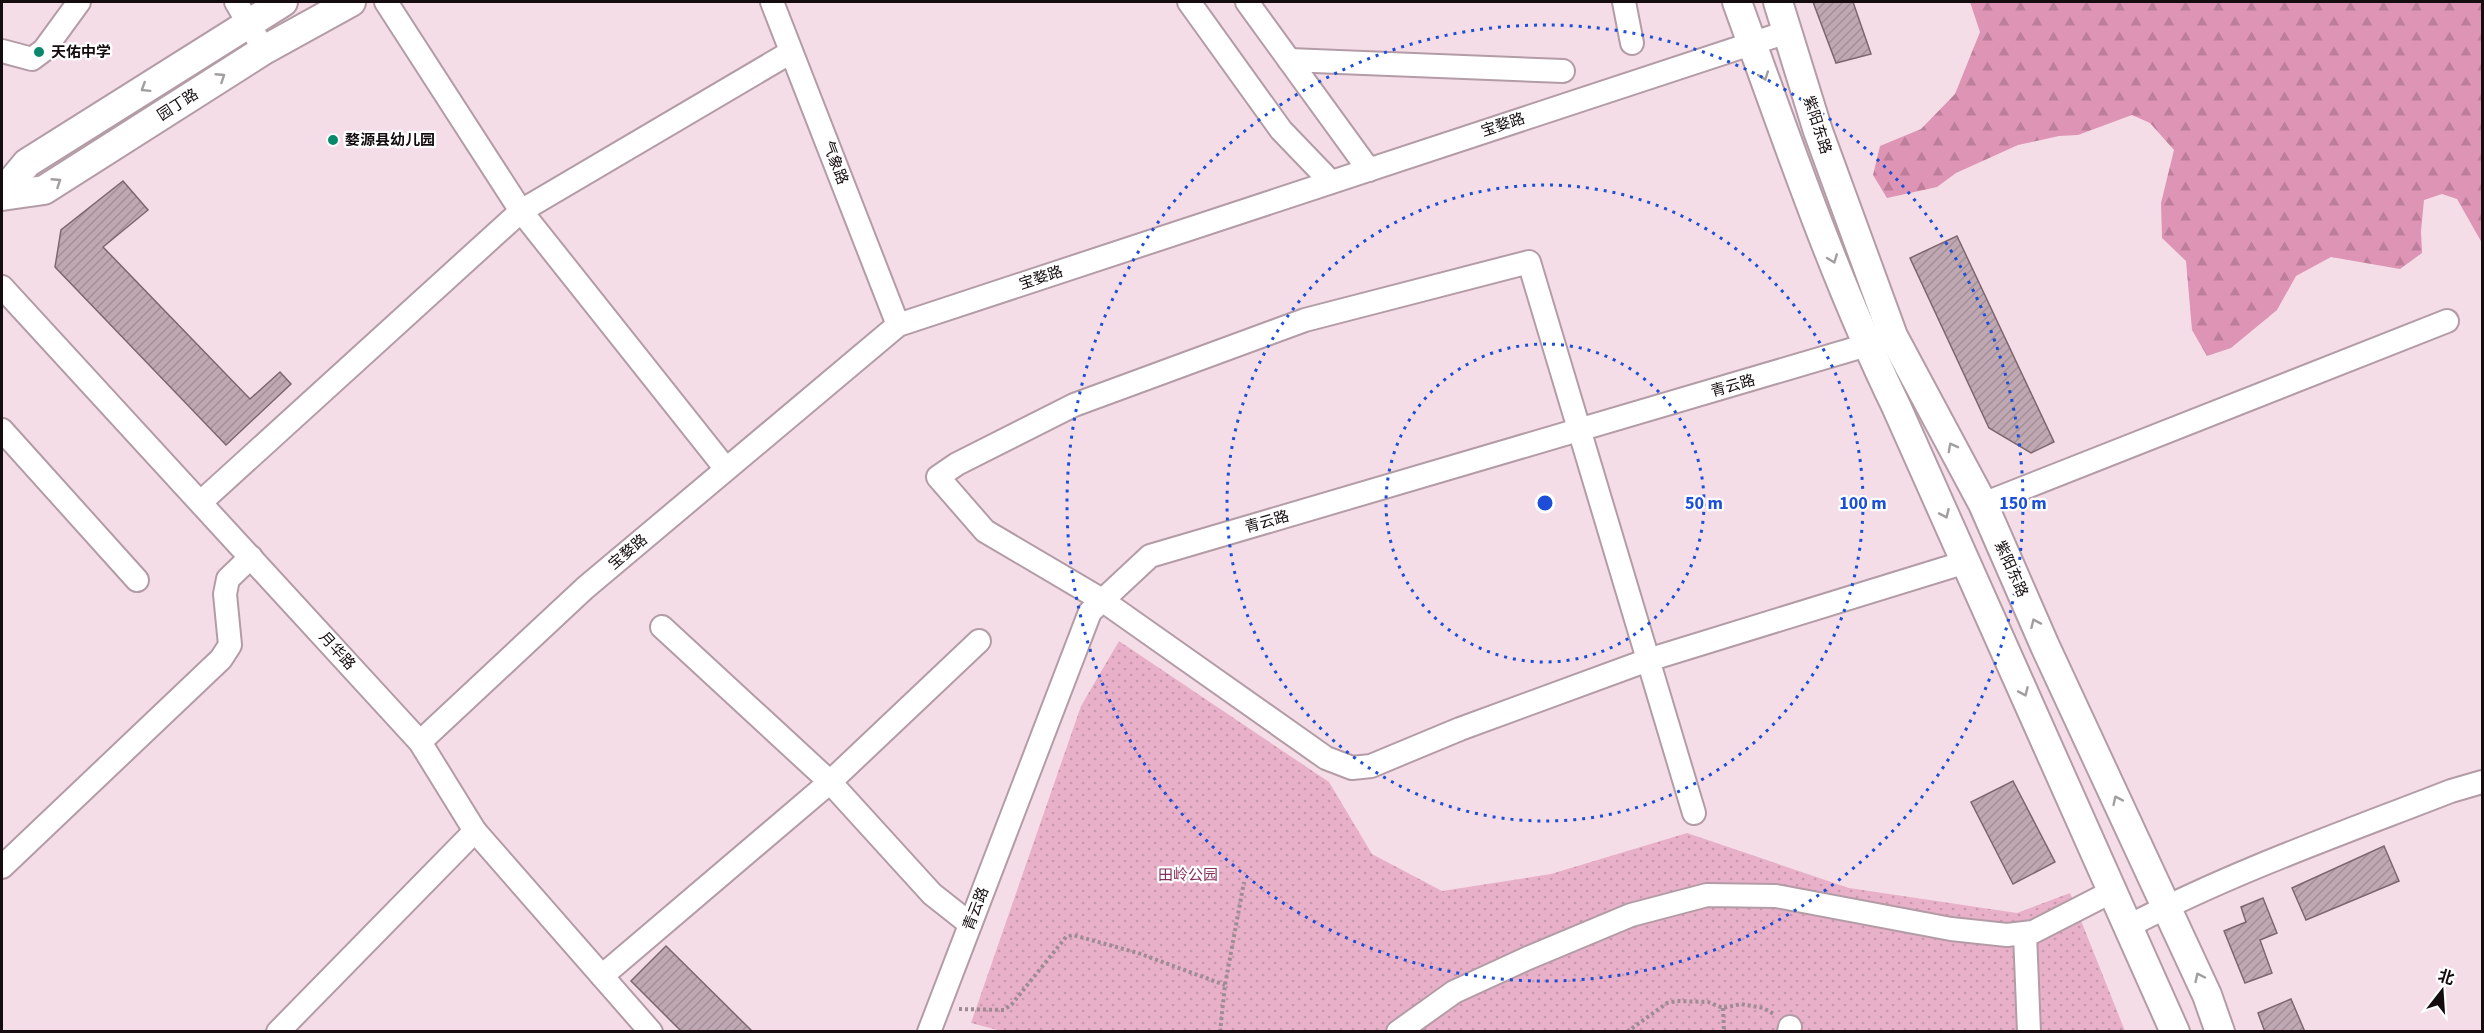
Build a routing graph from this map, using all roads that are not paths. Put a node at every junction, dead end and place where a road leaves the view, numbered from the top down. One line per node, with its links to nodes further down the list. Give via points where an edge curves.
1 (79, 2): 16 (street, via 44,50 32,59)
2 (283, 2): 11 (main road, 园丁路)
3 (351, 2): 15 (main road, 园丁路)
4 (386, 2): 23 (street)
5 (772, 2): 17 (street, 气象路)
6 (1189, 2): 21 (street, via 1281,130)
7 (1247, 2): 18 (street)
8 (1624, 2): 13 (street)
9 (1737, 2): 14 (main road)
10 (1778, 2): 12 (main road, 紫阳东路)
11 (242, 12): 15 (street); 22 (main road, 园丁路, one-way to 22, via 27,163)
12 (1787, 32): 14 (street, 宝婺路); 27 (main road, 紫阳东路)
13 (1632, 43)
14 (1752, 43): 20 (street, 宝婺路); 28 (main road, one-way to 28)
15 (264, 50): 22 (main road, 园丁路, one-way to 15, via 44,190)
16 (2, 51)
17 (791, 52): 23 (street); 26 (street, 气象路)
18 (1289, 60): 19 (street); 20 (street)
19 (1563, 71)
20 (1369, 170): 21 (street, 宝婺路)
21 (1331, 182): 26 (street, 宝婺路)
22 (2, 195)
23 (520, 211): 31 (street); 32 (street)
24 (2, 287): 32 (street, 月华路)
25 (2448, 321): 33 (street)
26 (898, 325): 31 (street, 宝婺路)
27 (1893, 336): 28 (street, 青云路); 33 (main road, 紫阳东路, one-way to 27)
28 (1867, 346): 30 (street, 青云路); 35 (main road, one-way to 35)
29 (2, 430): 36 (street)
30 (1580, 430): 37 (street, 青云路, via 1150,556); 37 (street, via 1529,262 1305,320 1074,405 938,477 985,531); 40 (street)
31 (726, 469): 41 (street, 宝婺路, via 585,588)
32 (201, 502): 34 (street, 月华路)
33 (1983, 504): 48 (main road, 紫阳东路, one-way to 33)
34 (251, 557): 41 (street, 月华路); 46 (street, via 228,579 225,594 230,645 221,659)
35 (1966, 562): 40 (street); 47 (main road, one-way to 47)
36 (137, 580)
37 (1102, 600): 40 (street, via 1326,758 1352,768 1371,766); 49 (street, 青云路, via 1090,612)
38 (662, 627): 42 (street)
39 (979, 641): 42 (street)
40 (1648, 660): 44 (street)
41 (420, 742): 45 (street, 月华路)
42 (830, 782): 49 (street, via 932,894); 52 (street)
43 (2482, 782): 48 (street, via 2248,871)
44 (1694, 813)
45 (475, 831): 52 (street, 月华路); 53 (street)
46 (2, 867)
47 (2114, 891): 50 (main road); 51 (street)
48 (2166, 907): 50 (street); 59 (main road, 紫阳东路, one-way to 48)
49 (970, 924): 55 (street, 青云路)
50 (2129, 926): 58 (main road)
51 (2025, 934): 56 (street, via 1951,930 1776,896 1707,895 1631,915 1528,958 1454,992); 57 (street)
52 (602, 976): 54 (street, 月华路)
53 (278, 1032)
54 (651, 1032)
55 (928, 1032)
56 (1398, 1032)
57 (2030, 1032)
58 (2175, 1032)
59 (2220, 1032)

